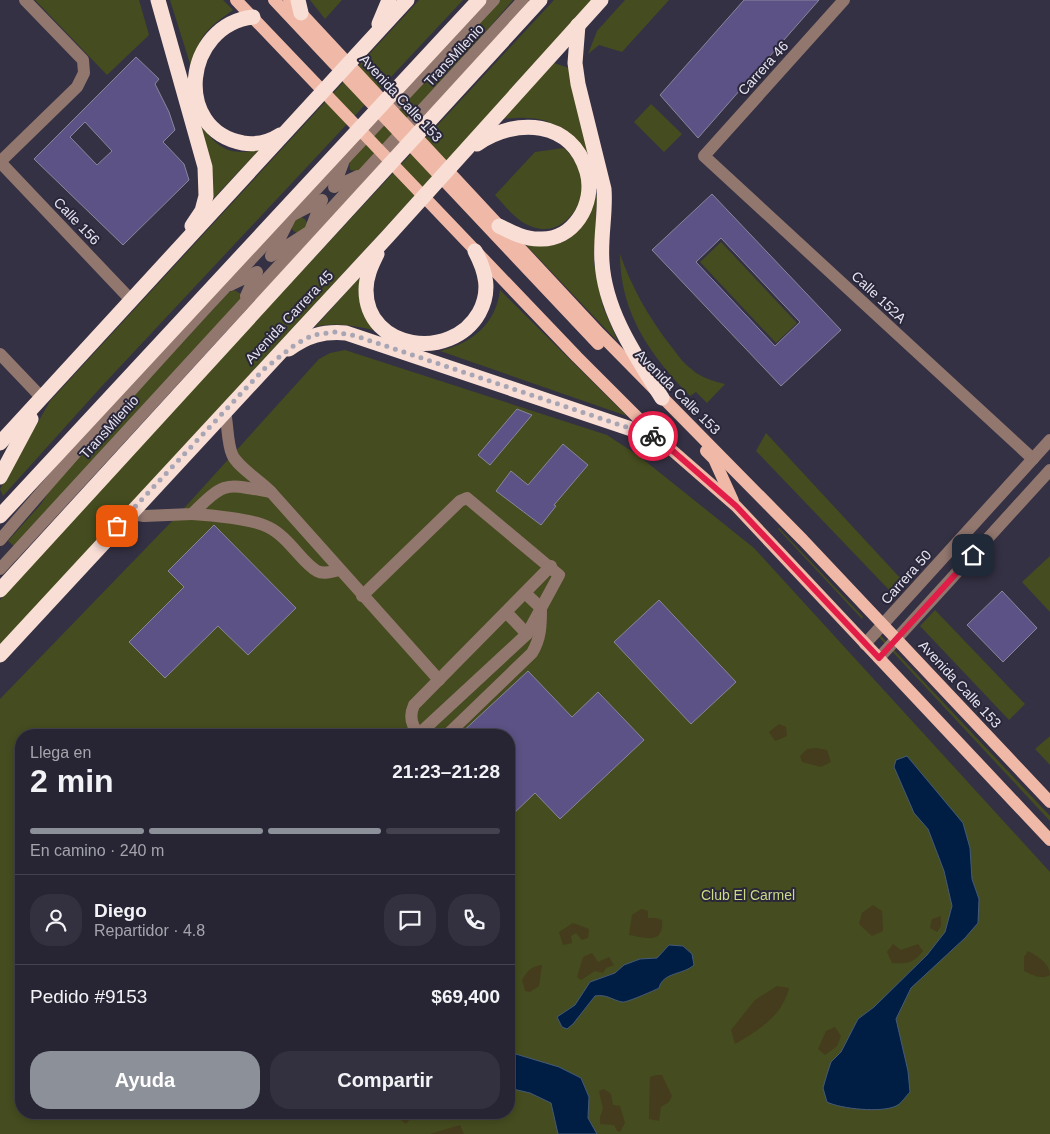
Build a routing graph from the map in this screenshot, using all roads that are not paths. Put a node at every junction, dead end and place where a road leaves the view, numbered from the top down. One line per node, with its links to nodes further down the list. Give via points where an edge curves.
1 (26, 0): 22 (street, via 83,60 84,73 77,87)
2 (158, 0): 31 (highway, via 205,167 206,196 202,211)
3 (236, 0): 15 (main road, Avenida Calle 153)
4 (274, 0): 37 (main road, Avenida Calle 153)
5 (289, 0): 14 (main road, Avenida Calle 153)
6 (389, 0): 17 (highway)
7 (408, 0): 17 (highway)
8 (479, 0): 53 (highway)
9 (494, 0): 19 (street, TransMilenio)
10 (523, 0): 23 (street, TransMilenio)
11 (540, 0): 58 (highway, Avenida Carrera 45)
12 (601, 0): 16 (highway, Avenida Carrera 45)
13 (844, 0): 20 (street, Carrera 46)
14 (299, 6): 27 (main road, Avenida Calle 153)
15 (253, 17): 18 (highway, via 233,21 219,30 201,53 195,90 206,120 223,136 248,144 274,139); 30 (main road, Avenida Calle 153)
16 (578, 25): 21 (highway, Avenida Carrera 45); 41 (highway, via 577,76 604,189 601,241 605,282 614,314)
17 (373, 38): 18 (highway)
18 (286, 132): 31 (highway)
19 (346, 156): 24 (street, TransMilenio); 26 (street, TransMilenio)
20 (704, 156): 46 (street, Calle 152A)
21 (456, 160): 27 (highway, via 488,136 518,126 549,130 577,152 587,171 589,191 582,215 575,225 553,238 540,240 526,238); 29 (highway, Avenida Carrera 45)
22 (0, 162): 35 (street, Calle 156)
23 (363, 172): 24 (street, TransMilenio); 28 (street, TransMilenio)
24 (334, 187): 25 (street, TransMilenio)
25 (322, 200): 26 (street, TransMilenio); 28 (street, TransMilenio)
26 (291, 216): 32 (street, TransMilenio); 34 (street, TransMilenio)
27 (499, 226): 37 (main road, Avenida Calle 153)
28 (310, 231): 32 (street, TransMilenio); 36 (street, TransMilenio)
29 (388, 236): 30 (highway, via 370,268 367,298 371,310 386,330 414,343 446,341 467,328 481,308 486,279); 39 (highway, Avenida Carrera 45)
30 (475, 251): 43 (main road, Avenida Calle 153)
31 (176, 253): 35 (highway)
32 (271, 256): 33 (street, TransMilenio)
33 (257, 272): 34 (street, TransMilenio); 36 (street, TransMilenio)
34 (224, 290): 54 (street, TransMilenio, via 45,485)
35 (132, 300): 40 (highway)
36 (241, 305): 56 (street, TransMilenio)
37 (597, 337): 41 (main road, Avenida Calle 153); 50 (main road, Avenida Calle 153, via 714,459)
38 (0, 354): 40 (street)
39 (264, 369): 42 (highway, Avenida Carrera 45); 43 (highway, via 313,335 346,333)
40 (42, 398): 45 (highway); 48 (highway)
41 (662, 398): 63 (main road, Avenida Calle 153)
42 (225, 412): 49 (street, via 232,455); 51 (highway, Avenida Carrera 45)
43 (658, 438): 50 (main road, Avenida Calle 153)
44 (1050, 440): 46 (street, Carrera 50)
45 (0, 443)
46 (1033, 459): 63 (street, Carrera 50)
47 (1050, 470): 65 (street)
48 (0, 477)
49 (271, 492): 52 (street, via 230,484 217,491); 57 (street)
50 (736, 506): 66 (main road, Avenida Calle 153)
51 (129, 513): 52 (street, via 144,516); 67 (highway, Avenida Carrera 45)
52 (192, 514): 57 (street, via 210,514 267,526 283,536 317,571)
53 (0, 516)
54 (0, 540)
55 (551, 566): 59 (street); 60 (street, via 467,498 442,517); 61 (street, via 559,575)
56 (0, 569)
57 (340, 570): 60 (street)
58 (0, 590)
59 (525, 593): 61 (street); 62 (street)
60 (362, 596): 69 (street)
61 (541, 608): 64 (street); 72 (street, via 540,637 532,653)
62 (506, 612): 64 (street); 69 (street)
63 (883, 625): 65 (main road, Avenida Calle 153); 66 (street, Carrera 50)
64 (527, 634): 71 (street)
65 (897, 639): 68 (street); 73 (main road, Avenida Calle 153)
66 (865, 644): 68 (main road, Avenida Calle 153)
67 (0, 655)
68 (879, 658): 74 (main road, Avenida Calle 153)
69 (439, 680): 70 (street, via 410,712)
70 (415, 729)
71 (424, 729)
72 (453, 729)
73 (1050, 802)
74 (1050, 840)

